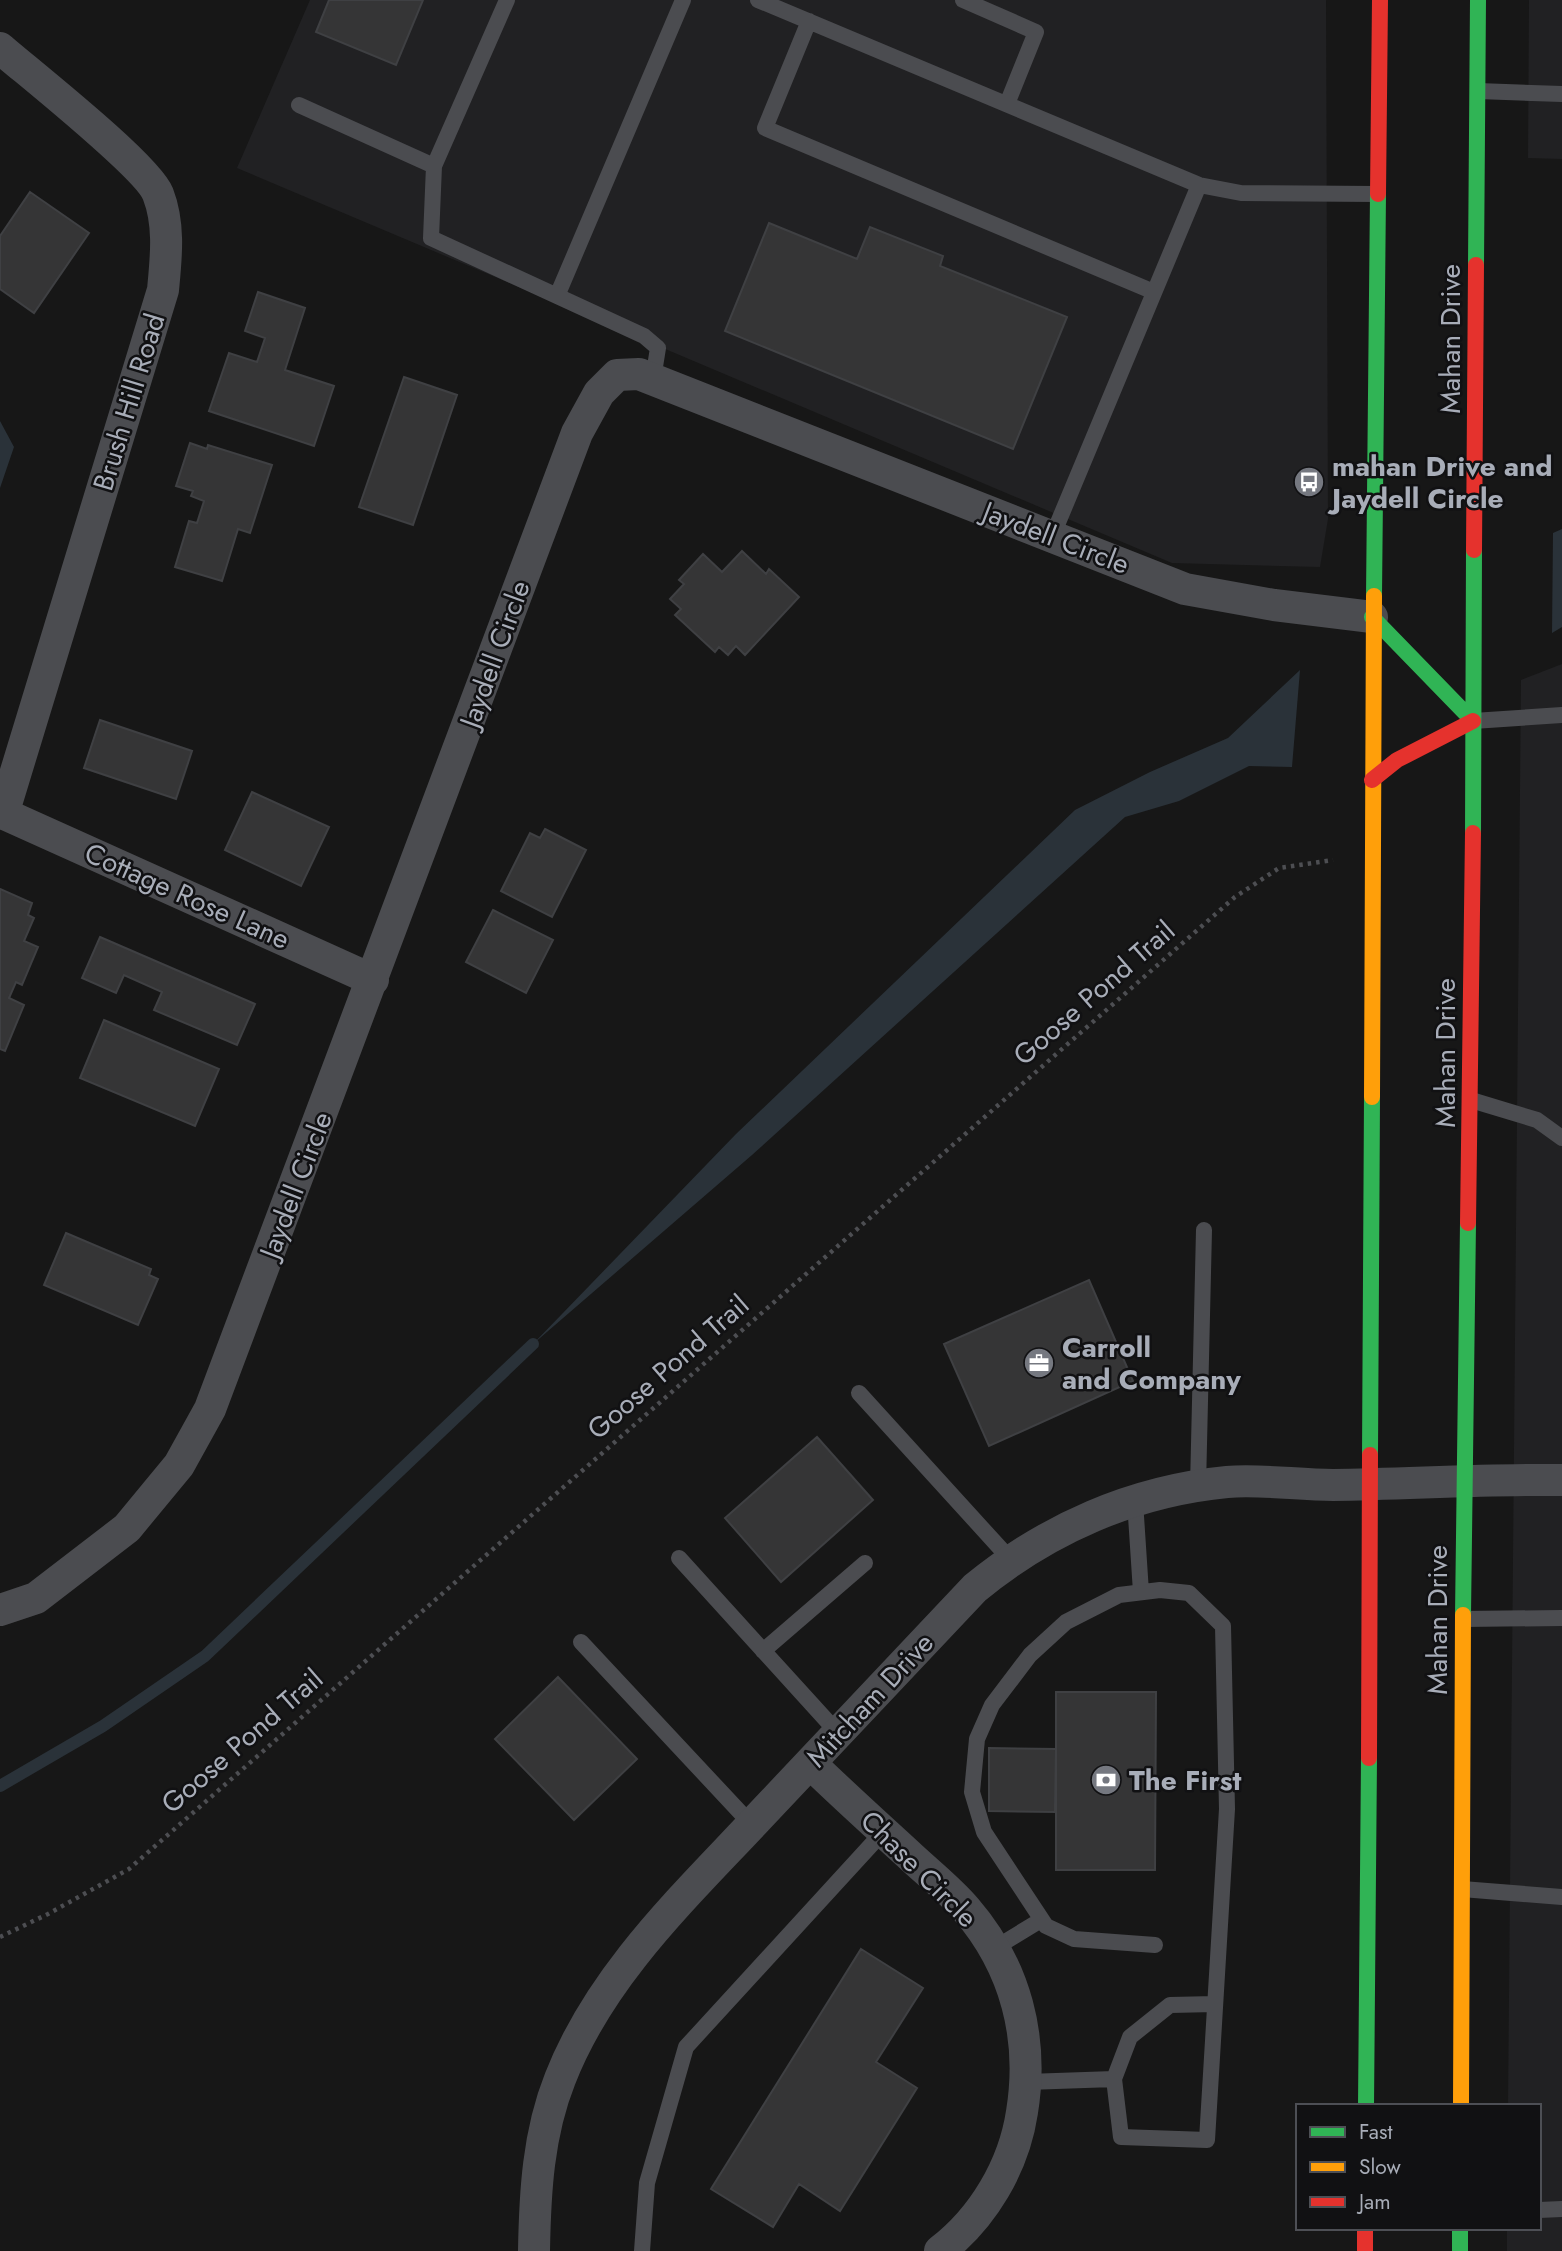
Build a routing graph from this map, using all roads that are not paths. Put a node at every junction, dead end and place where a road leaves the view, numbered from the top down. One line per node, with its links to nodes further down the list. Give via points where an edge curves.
1 (507, 0): 13 (lane)
2 (683, 0): 17 (lane)
3 (758, 0): 7 (lane)
4 (963, 0): 11 (lane, via 1036,32)
5 (1380, 0): 15 (main road)
6 (1478, 0): 9 (main road, Mahan Drive)
7 (809, 21): 11 (lane); 16 (lane, via 765,128)
8 (0, 48): 24 (street, Brush Hill Road, via 131,162 158,192 168,243 163,290)
9 (1478, 91): 10 (lane); 22 (main road, Mahan Drive)
10 (1562, 94)
11 (1007, 104): 14 (lane)
12 (299, 105): 13 (lane)
13 (433, 166): 17 (lane, via 431,238)
14 (1199, 185): 15 (lane, via 1241,194); 16 (lane)
15 (1377, 194): 20 (main road)
16 (1154, 292): 19 (lane)
17 (557, 296): 18 (lane, via 644,336 657,348)
18 (653, 379): 19 (street, Jaydell Circle); 25 (street, Jaydell Circle, via 617,375 599,393 577,433)
19 (1052, 537): 20 (street, Jaydell Circle, via 1185,589)
20 (1372, 617): 22 (main road); 23 (main road)
21 (1562, 715): 22 (lane)
22 (1473, 721): 23 (main road, via 1397,760); 26 (main road, Mahan Drive)
23 (1372, 780): 32 (main road)
24 (1, 813): 25 (street, Cottage Rose Lane)
25 (373, 980): 39 (street, Jaydell Circle, via 210,1409 179,1465 127,1528 36,1598)
26 (1471, 1100): 27 (lane, via 1537,1120); 31 (main road, Mahan Drive)
27 (1562, 1138)
28 (1203, 1230): 33 (lane)
29 (859, 1393): 36 (lane)
30 (1562, 1480): 31 (street, Mitcham Drive)
31 (1463, 1481): 32 (street, Mitcham Drive); 41 (main road, Mahan Drive)
32 (1372, 1484): 33 (street, Mitcham Drive, via 1228,1482); 56 (main road)
33 (1198, 1487): 34 (street, Mitcham Drive)
34 (1135, 1501): 36 (street, Mitcham Drive, via 1054,1533); 38 (lane)
35 (679, 1558): 43 (lane)
36 (1010, 1559): 44 (street, Mitcham Drive, via 975,1588)
37 (865, 1563): 43 (lane)
38 (1141, 1592): 50 (lane, via 1119,1595 1066,1622 1014,1675 992,1705 978,1738 972,1792 984,1832); 53 (lane, via 1189,1593 1223,1626 1227,1809)
39 (0, 1611)
40 (1562, 1618): 41 (lane)
41 (1463, 1619): 48 (main road, Mahan Drive)
42 (581, 1642): 46 (lane)
43 (763, 1651): 44 (lane)
44 (838, 1733): 45 (street, Mitcham Drive)
45 (810, 1763): 46 (street, Mitcham Drive); 47 (street, Chase Circle)
46 (752, 1825): 62 (street, Mitcham Drive, via 667,1916 606,1991 579,2036 543,2134 535,2191)
47 (883, 1832): 52 (street, Chase Circle, via 965,1908); 63 (lane, via 686,2047 647,2183)
48 (1462, 1889): 49 (lane); 57 (main road, Mahan Drive)
49 (1562, 1897)
50 (1041, 1920): 51 (lane, via 1074,1939); 52 (lane)
51 (1155, 1945)
52 (995, 1948): 55 (street, Chase Circle, via 1016,1993 1024,2029)
53 (1215, 2004): 54 (lane, via 1170,2005 1130,2037); 54 (lane, via 1207,2140 1121,2137)
54 (1114, 2079): 55 (lane)
55 (1027, 2082): 64 (street, Chase Circle, via 1019,2133 1006,2169 977,2215)
56 (1366, 2104)
57 (1461, 2104)
58 (1562, 2209): 59 (lane)
59 (1541, 2210)
60 (1365, 2230): 65 (main road)
61 (1460, 2230): 66 (main road)
62 (534, 2251)
63 (642, 2251)
64 (940, 2251)
65 (1365, 2251)
66 (1460, 2251)

